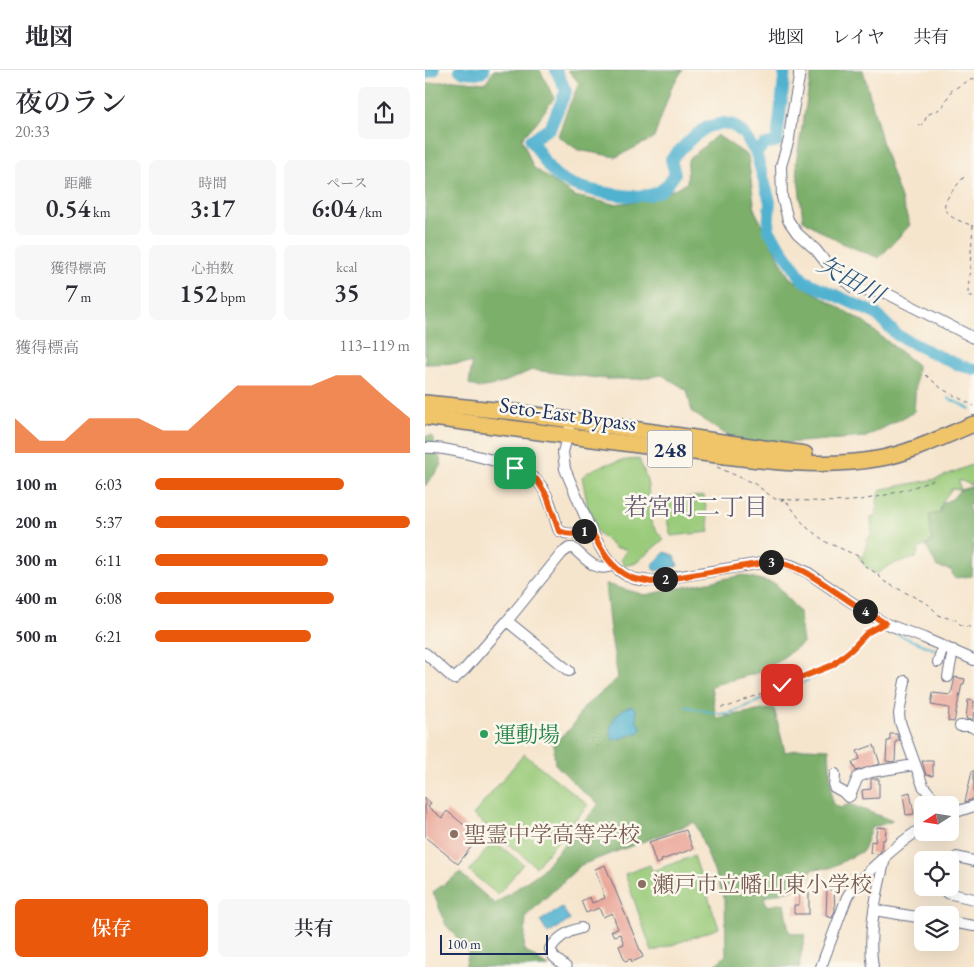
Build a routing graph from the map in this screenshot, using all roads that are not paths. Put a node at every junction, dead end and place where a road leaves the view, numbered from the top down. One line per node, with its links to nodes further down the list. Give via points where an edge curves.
1 (799, 70): 2 (street, via 789,139 781,166 781,197 788,220 827,264 852,286 885,293)
2 (974, 338)
3 (425, 403): 6 (highway, Seto-East Bypass / 248, via 515,412)
4 (425, 418): 6 (highway, Seto-East Bypass / 248)
5 (974, 424): 8 (highway, Seto-East Bypass / 248)
6 (569, 428): 8 (highway, Seto-East Bypass / 248, via 811,455 850,456); 8 (highway, Seto-East Bypass / 248, via 716,455 800,463 880,458); 9 (street, via 563,452 565,469)
7 (425, 448): 9 (street, via 470,453 515,468 537,480 547,496 559,531 569,535)
8 (913, 448)
9 (590, 528): 10 (street, via 604,556)
10 (613, 566): 11 (street, via 599,568 569,548); 12 (street, via 632,578 651,582 774,561 791,565 885,623)
11 (507, 621): 14 (street, via 454,679); 17 (street)
12 (943, 646): 13 (street); 16 (street)
13 (953, 650): 15 (street); 18 (street)
14 (425, 653)
15 (974, 660)
16 (939, 662)
17 (569, 671)
18 (948, 677)
19 (905, 681): 22 (street, via 899,714)
20 (960, 726): 21 (street)
21 (974, 728)
22 (914, 765): 23 (street, via 858,777 848,797 834,787); 24 (street)
23 (835, 774)
24 (931, 796)
25 (974, 806): 26 (street)
26 (959, 811)
27 (914, 833): 29 (street)
28 (959, 857): 30 (street)
29 (885, 858): 33 (street); 39 (street, via 847,897)
30 (974, 861)
31 (959, 896): 32 (street)
32 (974, 899)
33 (874, 910): 34 (street); 40 (street)
34 (914, 917)
35 (959, 924): 36 (street)
36 (974, 926)
37 (581, 928): 38 (street, via 572,930 553,943 550,949)
38 (566, 967)
39 (821, 967)
40 (873, 967)

